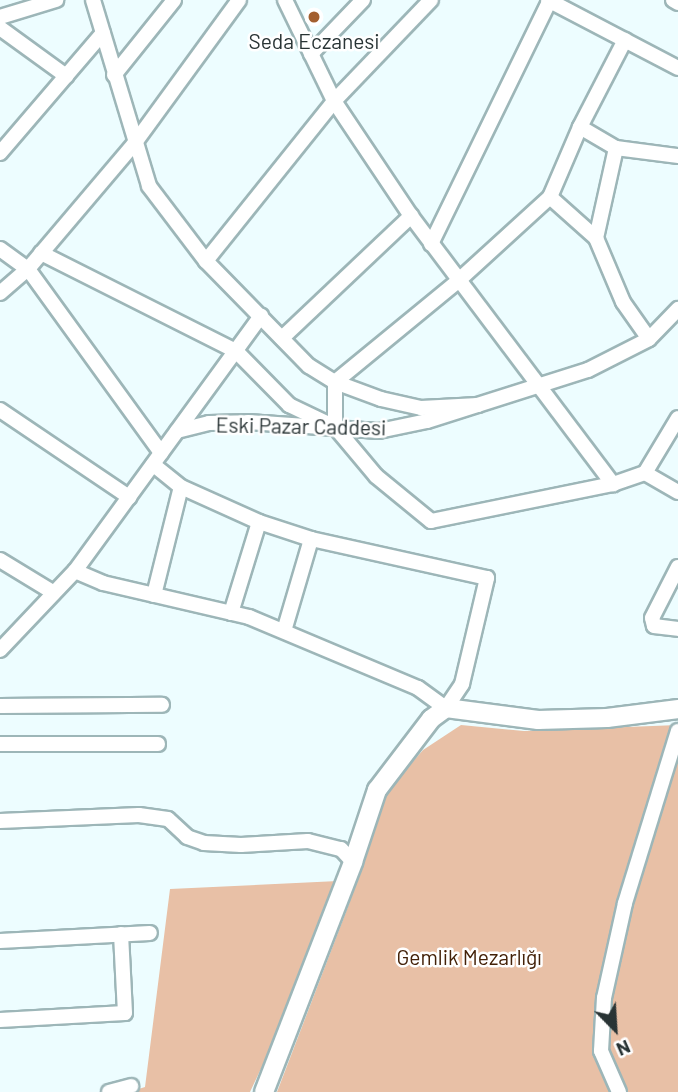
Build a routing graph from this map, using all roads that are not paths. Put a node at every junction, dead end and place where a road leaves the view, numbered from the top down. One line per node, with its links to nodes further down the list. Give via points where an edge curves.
1 (56, 0): 11 (street)
2 (93, 0): 13 (street)
3 (174, 0): 17 (street)
4 (239, 0): 21 (street)
5 (285, 0): 15 (street)
6 (363, 0): 15 (street)
7 (430, 0): 19 (street)
8 (549, 0): 14 (street); 28 (street)
9 (673, 0): 10 (street)
10 (678, 3)
11 (0, 17)
12 (0, 28): 18 (street)
13 (103, 33): 17 (street); 18 (street)
14 (625, 40): 16 (street); 20 (street)
15 (311, 54): 19 (street)
16 (678, 68)
17 (114, 75): 21 (street)
18 (66, 76): 23 (street)
19 (334, 101): 26 (street); 31 (street)
20 (580, 127): 22 (street); 25 (street)
21 (134, 144): 30 (street); 31 (street, via 149,186)
22 (616, 148): 24 (street); 27 (street)
23 (0, 153)
24 (678, 156)
25 (550, 197): 27 (street); 33 (street)
26 (411, 216): 28 (street); 37 (street)
27 (596, 238): 38 (street, via 623,302)
28 (431, 244): 33 (street)
29 (0, 249): 32 (street)
30 (41, 253): 32 (street); 39 (street)
31 (206, 261): 36 (street)
32 (27, 269): 34 (street); 47 (street)
33 (459, 280): 40 (street); 41 (street)
34 (0, 293)
35 (678, 309): 38 (street, Eski Pazar Caddesi)
36 (261, 316): 37 (street); 39 (street)
37 (282, 338): 40 (street, via 309,366)
38 (649, 339): 41 (street, Eski Pazar Caddesi, via 588,370)
39 (236, 351): 45 (street, via 289,405); 46 (street)
40 (335, 382): 42 (street, via 421,408); 45 (street)
41 (541, 387): 42 (street, Eski Pazar Caddesi); 49 (street)
42 (478, 405): 45 (street, Eski Pazar Caddesi, via 379,431)
43 (0, 410): 52 (street)
44 (678, 418): 48 (street)
45 (335, 427): 46 (street, Eski Pazar Caddesi, via 209,423); 49 (street, via 376,476 431,521)
46 (177, 431): 47 (street)
47 (157, 459): 50 (street); 52 (street)
48 (645, 473): 49 (street); 51 (street)
49 (613, 484)
50 (181, 486): 53 (street); 59 (street)
51 (678, 492)
52 (129, 497): 57 (street)
53 (259, 522): 54 (street); 60 (street)
54 (311, 538): 62 (street); 66 (street, via 487,578 462,684)
55 (0, 560): 58 (street)
56 (678, 567): 61 (street, via 652,618 654,626)
57 (75, 571): 58 (street); 59 (street)
58 (54, 593): 63 (street)
59 (154, 595): 60 (street)
60 (231, 613): 62 (street)
61 (678, 629)
62 (284, 631): 66 (street, via 418,688)
63 (0, 650)
64 (162, 705): 65 (street)
65 (0, 706)
66 (446, 708): 67 (street, via 538,720); 72 (street, via 431,719 377,790)
67 (678, 709)
68 (678, 731): 80 (street, via 625,903 604,998 601,1051)
69 (0, 744): 70 (street)
70 (158, 744)
71 (0, 821): 72 (street, via 139,815 169,819 187,837 204,843 308,841 341,849)
72 (353, 862): 79 (street)
73 (150, 933): 74 (street)
74 (121, 934): 75 (street); 76 (street, via 125,1013)
75 (0, 941)
76 (0, 1020)
77 (131, 1086): 78 (street)
78 (109, 1092)
79 (264, 1092)
80 (620, 1092)

